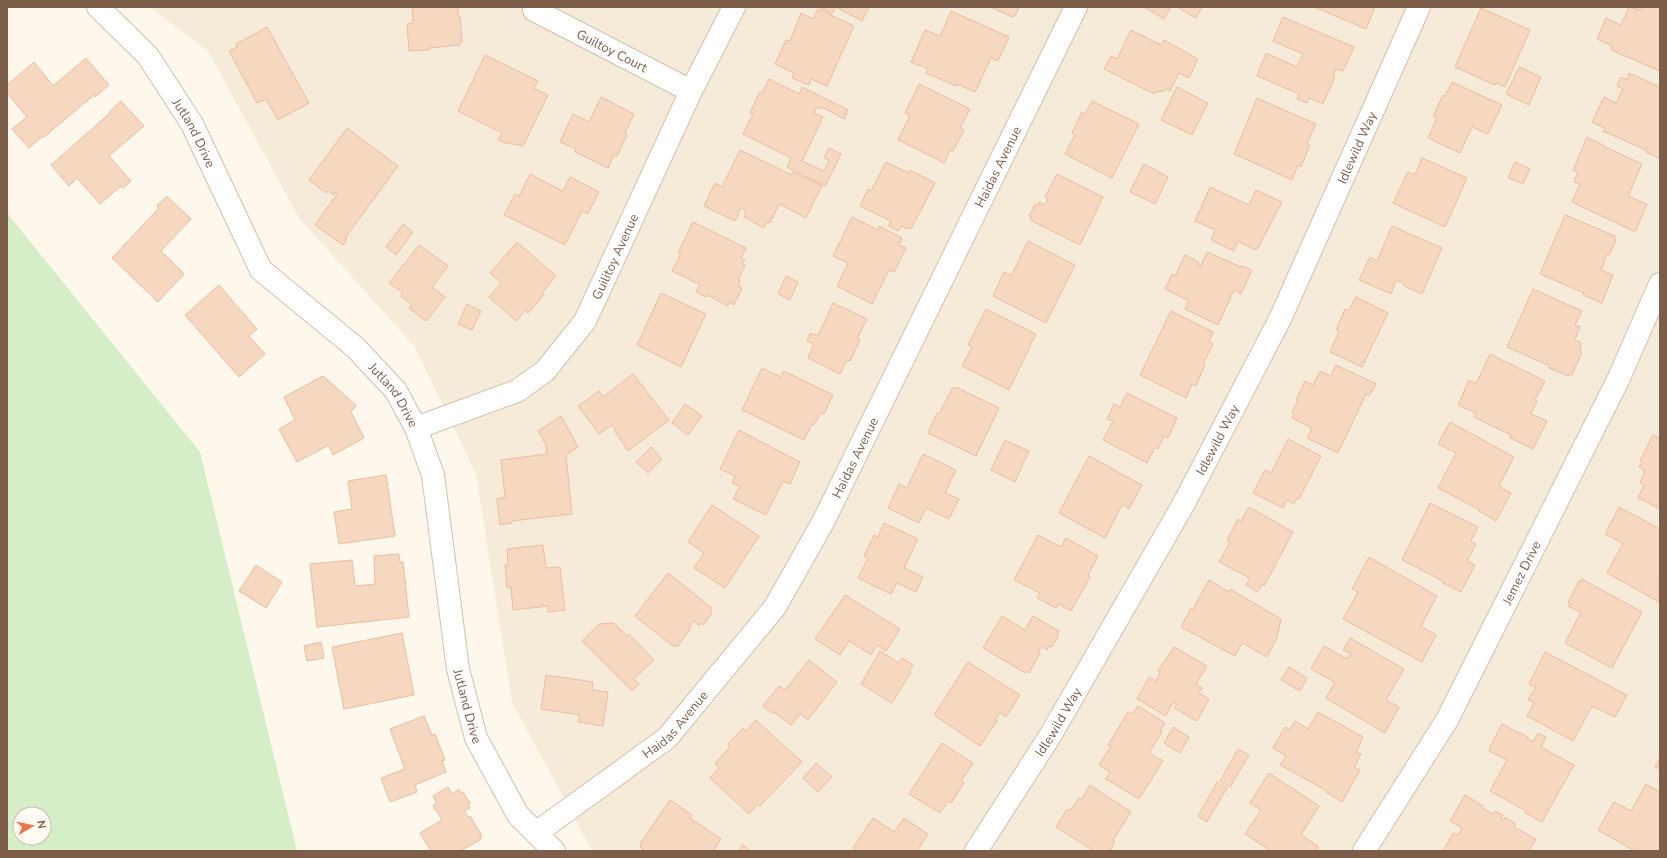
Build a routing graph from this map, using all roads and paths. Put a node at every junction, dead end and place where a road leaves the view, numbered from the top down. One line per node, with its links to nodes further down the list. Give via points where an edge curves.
1 (98, 7): 8 (street, Jutland Drive, via 148,56 192,124 261,270 356,348 396,391)
2 (734, 7): 6 (street, Guilitoy Avenue)
3 (1076, 7): 9 (street, Haidas Avenue, via 823,522 774,607 667,738)
4 (1419, 7): 11 (street, Idlewild Way, via 1280,320 1194,484 1050,736)
5 (534, 10): 6 (street, Guiltoy Court)
6 (691, 91): 8 (street, Guilitoy Avenue, via 585,321 545,371 517,391)
7 (1660, 284): 12 (street, Jemez Drive, via 1618,380 1447,720)
8 (416, 428): 9 (street, Jutland Drive, via 433,475 458,670 476,738 518,815)
9 (536, 833): 10 (street, Jutland Drive)
10 (554, 851)
11 (976, 851)
12 (1364, 851)

